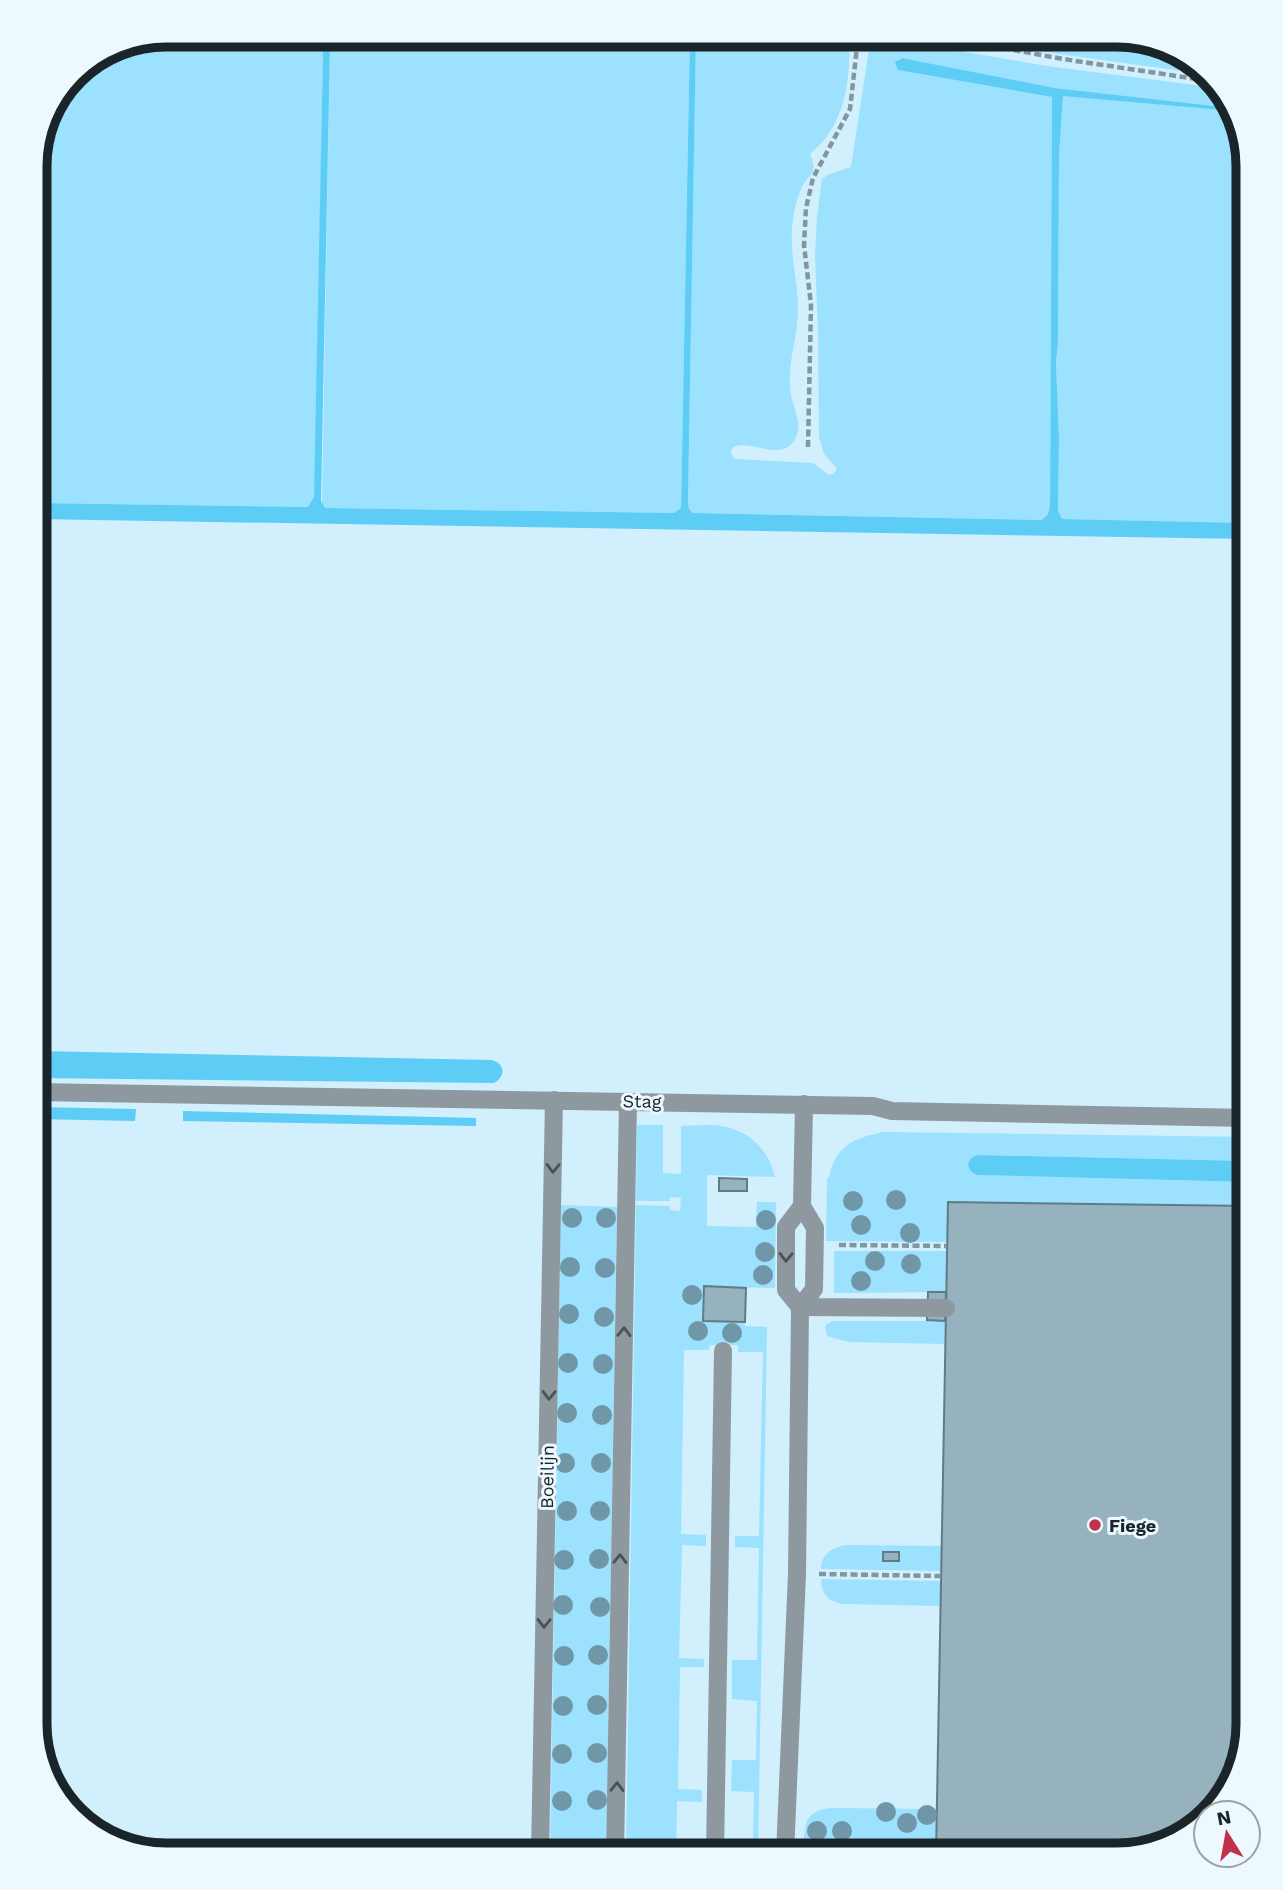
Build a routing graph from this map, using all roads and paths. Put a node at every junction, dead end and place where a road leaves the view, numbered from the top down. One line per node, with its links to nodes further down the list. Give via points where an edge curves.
1 (857, 48): 4 (path, via 850,109 813,178 806,208 804,246 811,305)
2 (999, 48): 3 (path)
3 (1196, 78)
4 (808, 447)
5 (47, 1092): 6 (street, Stag)
6 (554, 1100): 7 (street, Stag); 18 (street, Boeilijn, one-way to 18)
7 (628, 1101): 8 (street, Stag); 19 (street, one-way to 7)
8 (803, 1104): 9 (street, Stag, via 892,1111); 10 (street)
9 (1236, 1118)
10 (802, 1206): 11 (street, via 815,1228); 13 (street, one-way to 13, via 786,1227 786,1290)
11 (814, 1245): 12 (path); 13 (street, via 814,1289)
12 (947, 1246)
13 (800, 1307): 14 (street); 16 (street)
14 (946, 1308)
15 (723, 1351): 20 (street)
16 (797, 1574): 17 (path); 21 (street)
17 (941, 1576)
18 (540, 1842)
19 (615, 1842)
20 (715, 1843)
21 (785, 1843)

